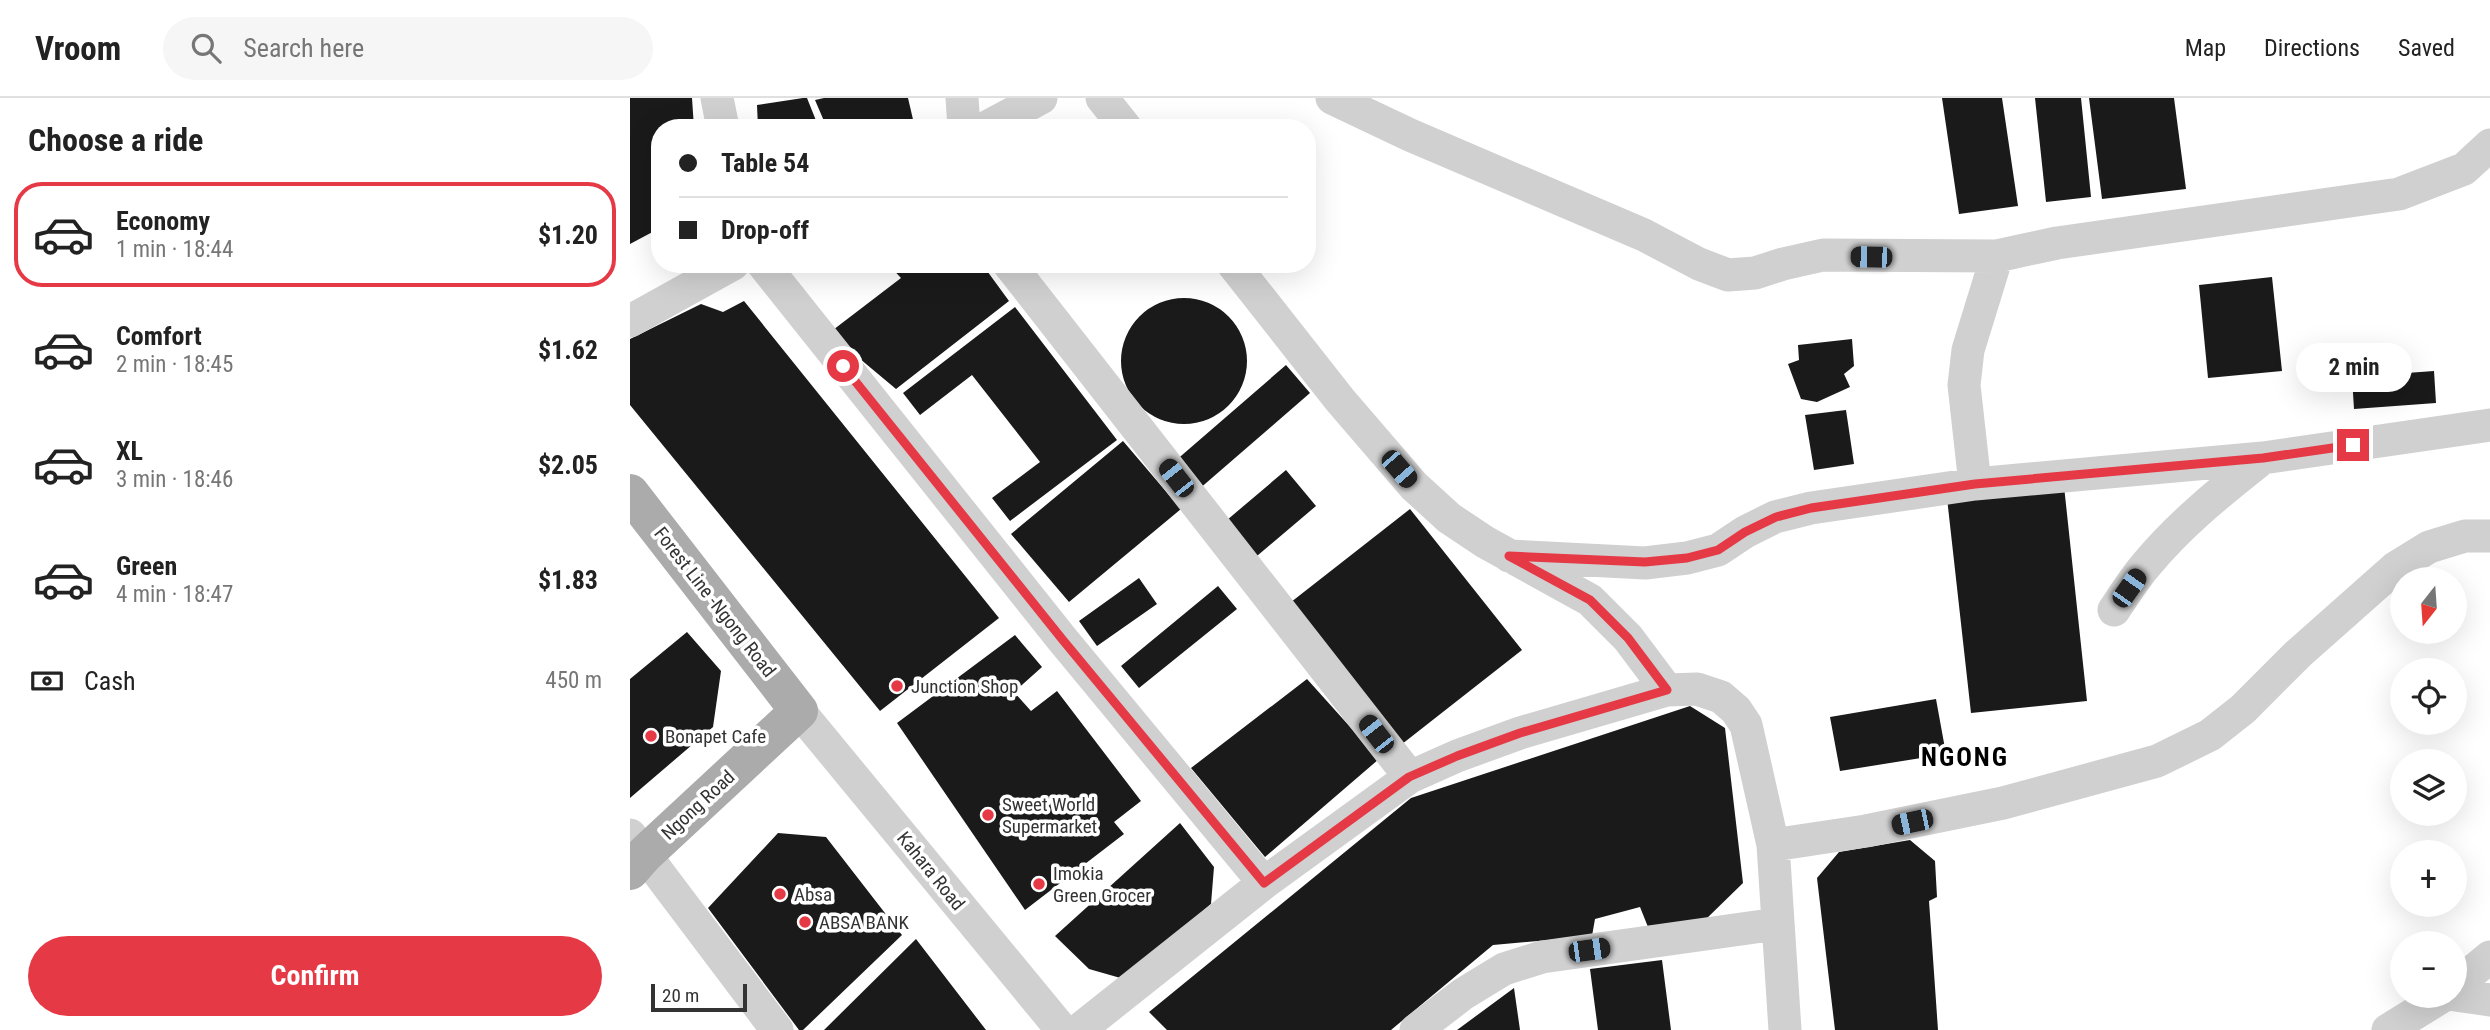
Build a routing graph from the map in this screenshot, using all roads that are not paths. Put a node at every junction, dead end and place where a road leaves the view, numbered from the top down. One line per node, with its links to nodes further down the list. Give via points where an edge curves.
1 (718, 98): 6 (street)
2 (962, 98): 7 (street)
3 (1041, 98): 8 (street)
4 (1102, 98): 9 (street)
5 (1332, 98): 11 (street, via 1728,275 1755,274 1823,255)
6 (722, 119)
7 (963, 119)
8 (1002, 119)
9 (1119, 119)
10 (2490, 145): 11 (street, via 2464,169 2399,194 2057,243)
11 (1997, 256): 19 (street, via 1968,350 1964,386)
12 (717, 273): 16 (street)
13 (770, 273): 29 (street)
14 (1016, 273): 26 (street)
15 (1240, 273): 22 (street, via 1414,486 1449,518)
16 (630, 321)
17 (2490, 425): 18 (street)
18 (2263, 458): 19 (street); 23 (street, via 2173,536)
19 (1975, 484): 22 (street, via 1811,508 1776,517 1718,550 1687,558 1645,562)
20 (630, 493): 25 (main road, Forest Line -Ngong Road)
21 (2490, 536): 27 (street, via 2465,536 2429,547 2395,568 2243,709 2210,735 2157,761 2003,803)
22 (1509, 556): 24 (street, via 1590,600 1628,638)
23 (2114, 610)
24 (1667, 690): 26 (street, via 1520,733); 27 (street, via 1697,689 1721,697 1736,710 1745,725)
25 (799, 711): 28 (main road, Ngong Road); 37 (street, Kahara Road)
26 (1409, 777): 29 (street)
27 (1773, 845): 30 (street)
28 (635, 853): 36 (street)
29 (1264, 883): 38 (street)
30 (1777, 924): 39 (street, via 1542,957 1504,969); 40 (street)
31 (2490, 957): 32 (street)
32 (2467, 976)
33 (2467, 997): 34 (street)
34 (2490, 1000)
35 (2424, 1008): 41 (street)
36 (777, 1030)
37 (1062, 1030)
38 (1079, 1030)
39 (1416, 1030)
40 (1785, 1030)
41 (2388, 1030)

